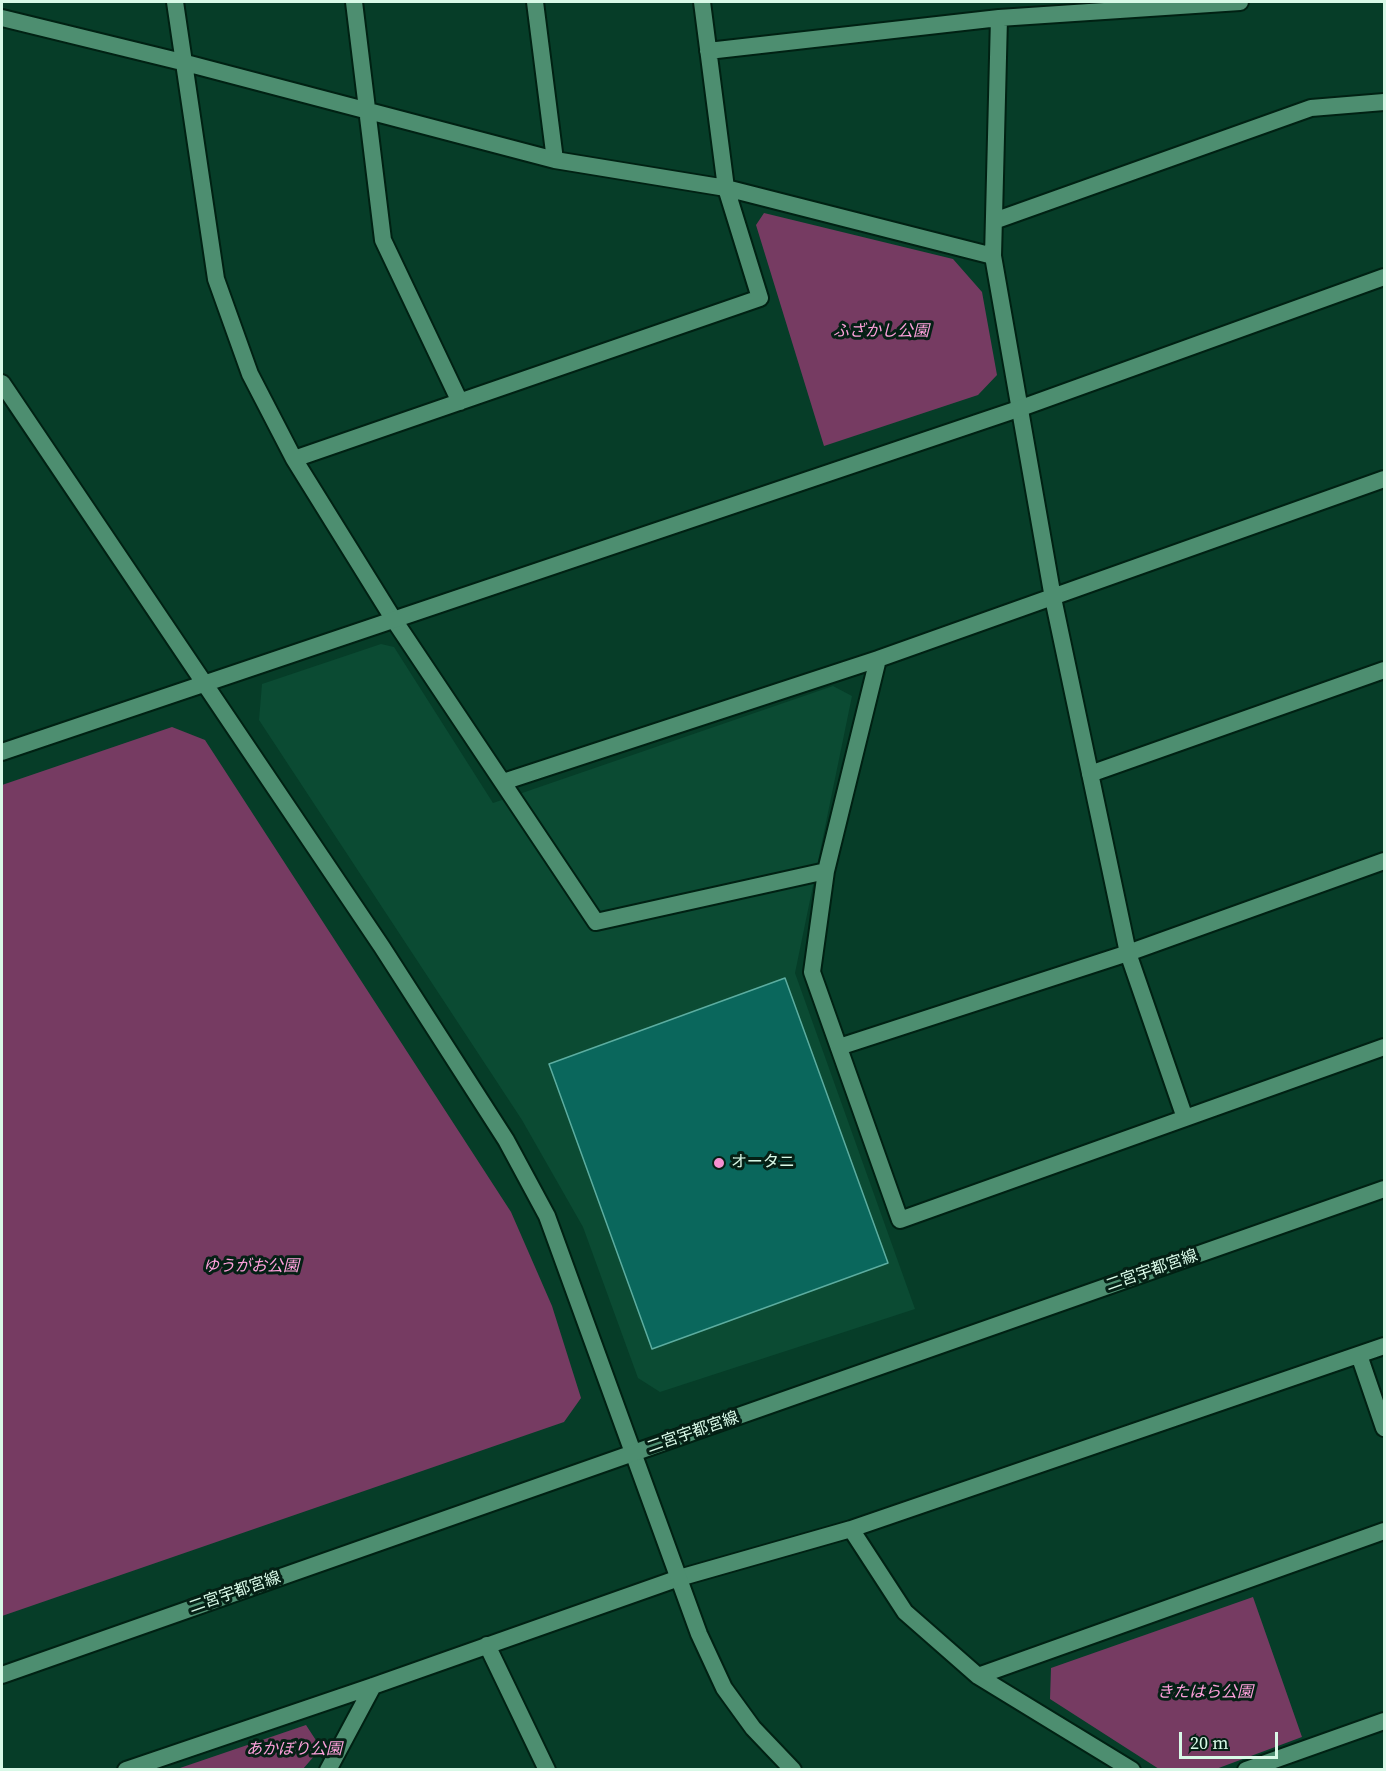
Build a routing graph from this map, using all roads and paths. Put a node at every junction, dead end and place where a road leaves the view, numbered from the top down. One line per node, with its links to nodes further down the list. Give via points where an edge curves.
1 (175, 2): 9 (street)
2 (354, 2): 11 (street)
3 (535, 2): 12 (street)
4 (702, 2): 8 (street)
5 (1240, 2): 7 (street)
6 (2, 18): 9 (street)
7 (999, 18): 8 (street); 14 (street)
8 (708, 51): 13 (street)
9 (182, 62): 11 (street); 20 (street, via 216,279 250,374)
10 (1384, 102): 14 (street, via 1311,108)
11 (366, 111): 12 (street); 18 (street, via 383,240)
12 (555, 160): 13 (street)
13 (726, 188): 15 (street); 18 (street, via 760,298)
14 (994, 221): 15 (street)
15 (993, 255): 19 (street)
16 (1384, 277): 19 (street)
17 (2, 383): 26 (street)
18 (460, 402): 20 (street)
19 (1021, 408): 22 (street); 23 (street)
20 (294, 459): 23 (street)
21 (1384, 479): 22 (street)
22 (1053, 598): 24 (street); 28 (street)
23 (394, 620): 26 (street); 29 (street)
24 (878, 659): 29 (street); 31 (street)
25 (1384, 670): 28 (street)
26 (204, 683): 27 (street); 40 (street, via 506,1140 547,1216)
27 (2, 752)
28 (1090, 774): 32 (street)
29 (503, 782): 31 (street, via 596,922)
30 (1384, 861): 32 (street)
31 (826, 871): 33 (street, via 812,972)
32 (1128, 952): 33 (street); 35 (street)
33 (839, 1047): 35 (street, via 900,1220)
34 (1384, 1047): 35 (street)
35 (1185, 1118)
36 (1384, 1189): 40 (street, 二宮宇都宮線)
37 (1384, 1346): 38 (street)
38 (1359, 1355): 39 (street); 41 (street)
39 (1384, 1428)
40 (633, 1454): 43 (street); 45 (street, 二宮宇都宮線)
41 (851, 1529): 43 (street); 46 (street, via 905,1612)
42 (1384, 1531): 46 (street)
43 (679, 1578): 44 (street); 52 (street, via 724,1688 753,1728)
44 (487, 1645): 47 (street); 51 (street)
45 (2, 1675)
46 (978, 1676): 53 (street)
47 (373, 1686): 49 (street); 50 (street)
48 (1384, 1721): 54 (street)
49 (126, 1770)
50 (328, 1770)
51 (547, 1770)
52 (793, 1770)
53 (1132, 1770)
54 (1246, 1770)

